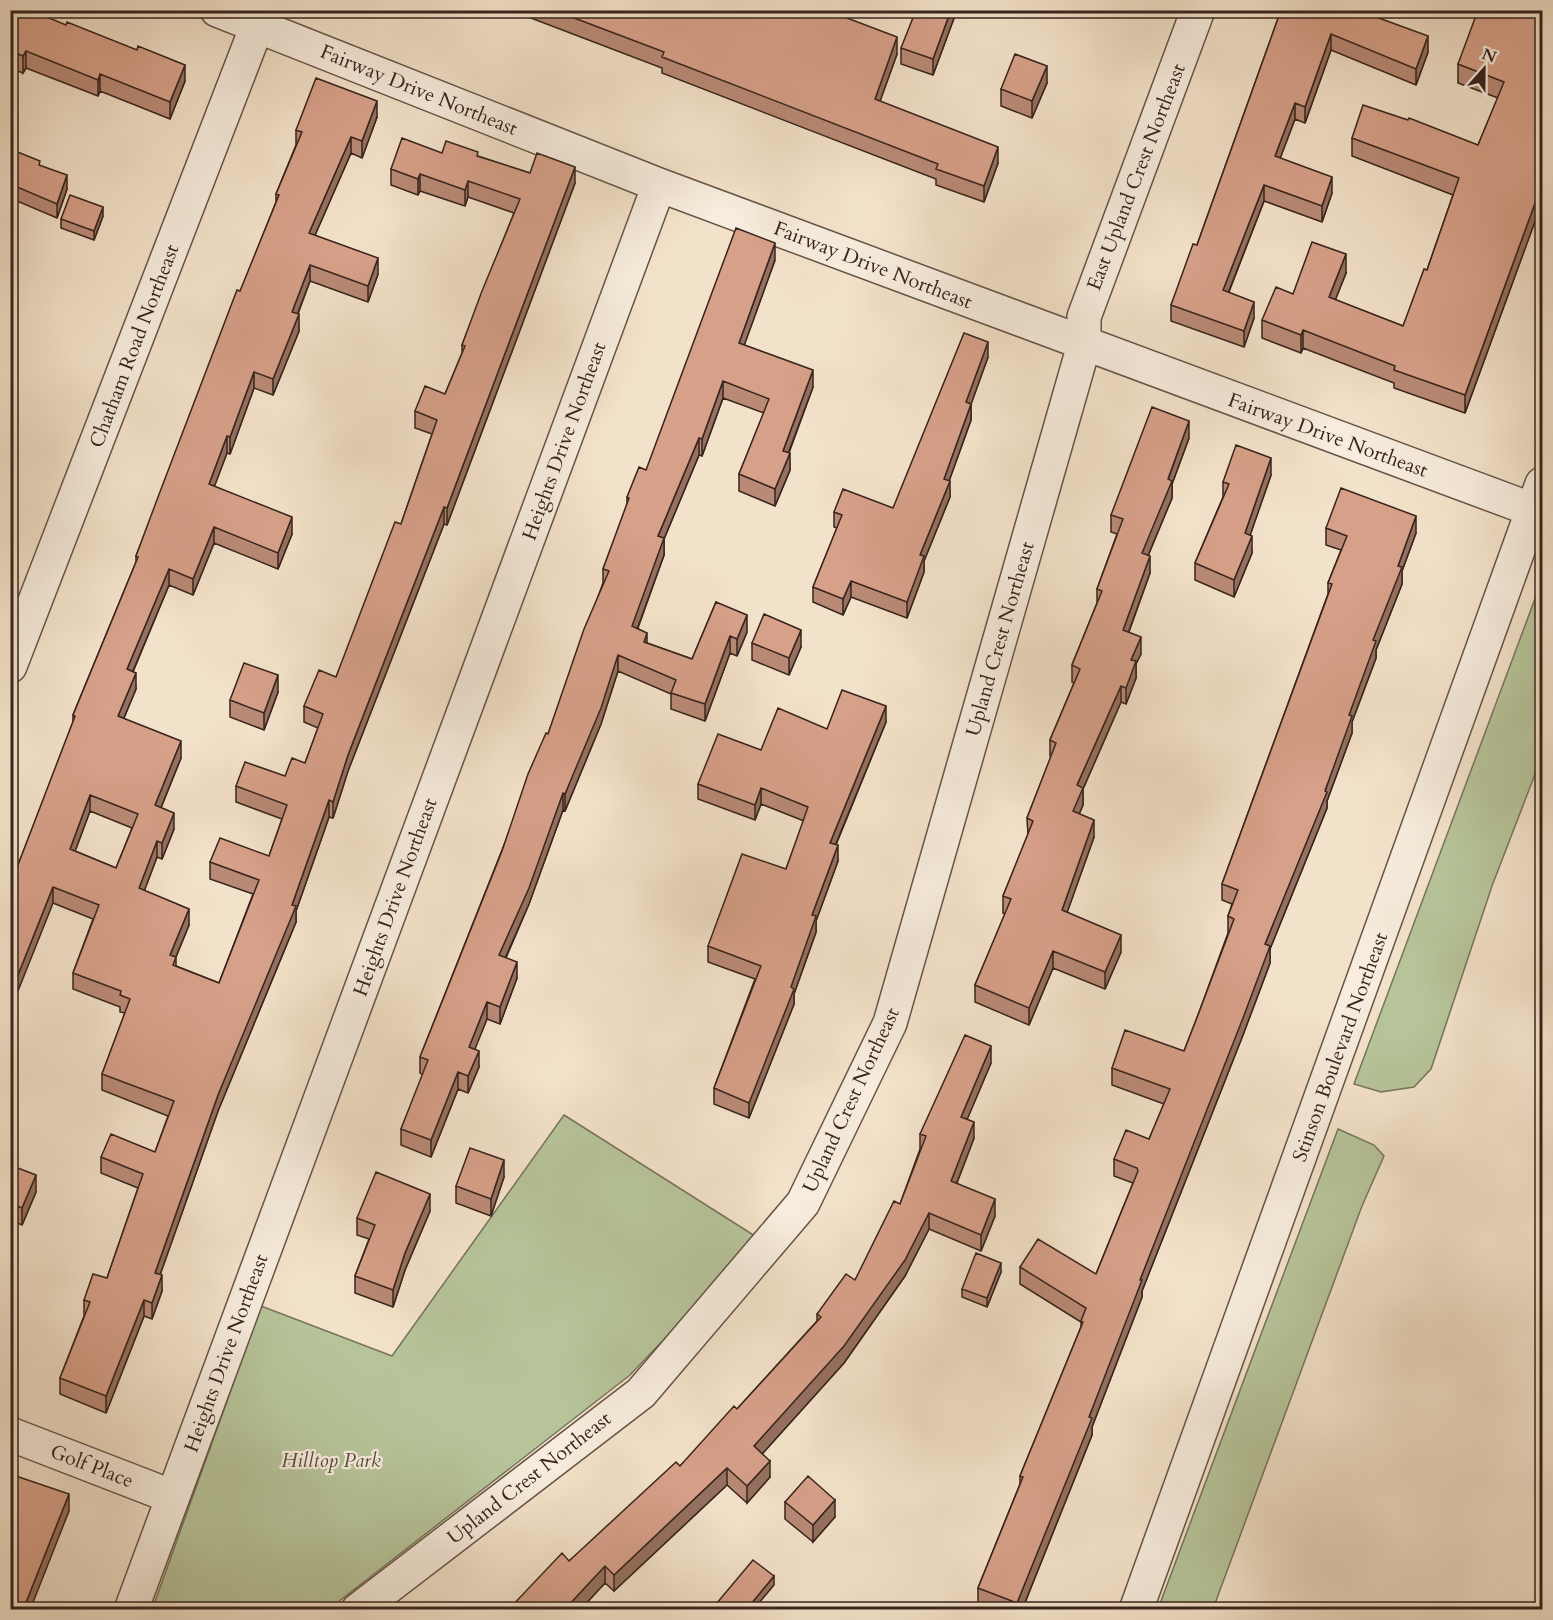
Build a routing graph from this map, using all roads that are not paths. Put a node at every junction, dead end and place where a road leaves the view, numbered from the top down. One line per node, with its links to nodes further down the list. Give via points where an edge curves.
1 (217, 10): 3 (street, Fairway Drive Northeast)
2 (1198, 10): 5 (street, East Upland Crest Northeast, via 1084,317)
3 (257, 26): 4 (street, Fairway Drive Northeast); 7 (street, Chatham Road Northeast)
4 (659, 185): 5 (street, Fairway Drive Northeast); 9 (street, Heights Drive Northeast)
5 (1084, 345): 6 (street, Fairway Drive Northeast); 11 (street, Upland Crest Northeast, via 890,1023 803,1203 641,1393)
6 (1538, 497): 12 (street, Stinson Boulevard Northeast)
7 (10, 666)
8 (10, 1434): 9 (street, Golf Place)
9 (173, 1497): 10 (street, Heights Drive Northeast)
10 (131, 1610)
11 (358, 1610)
12 (1136, 1610)

